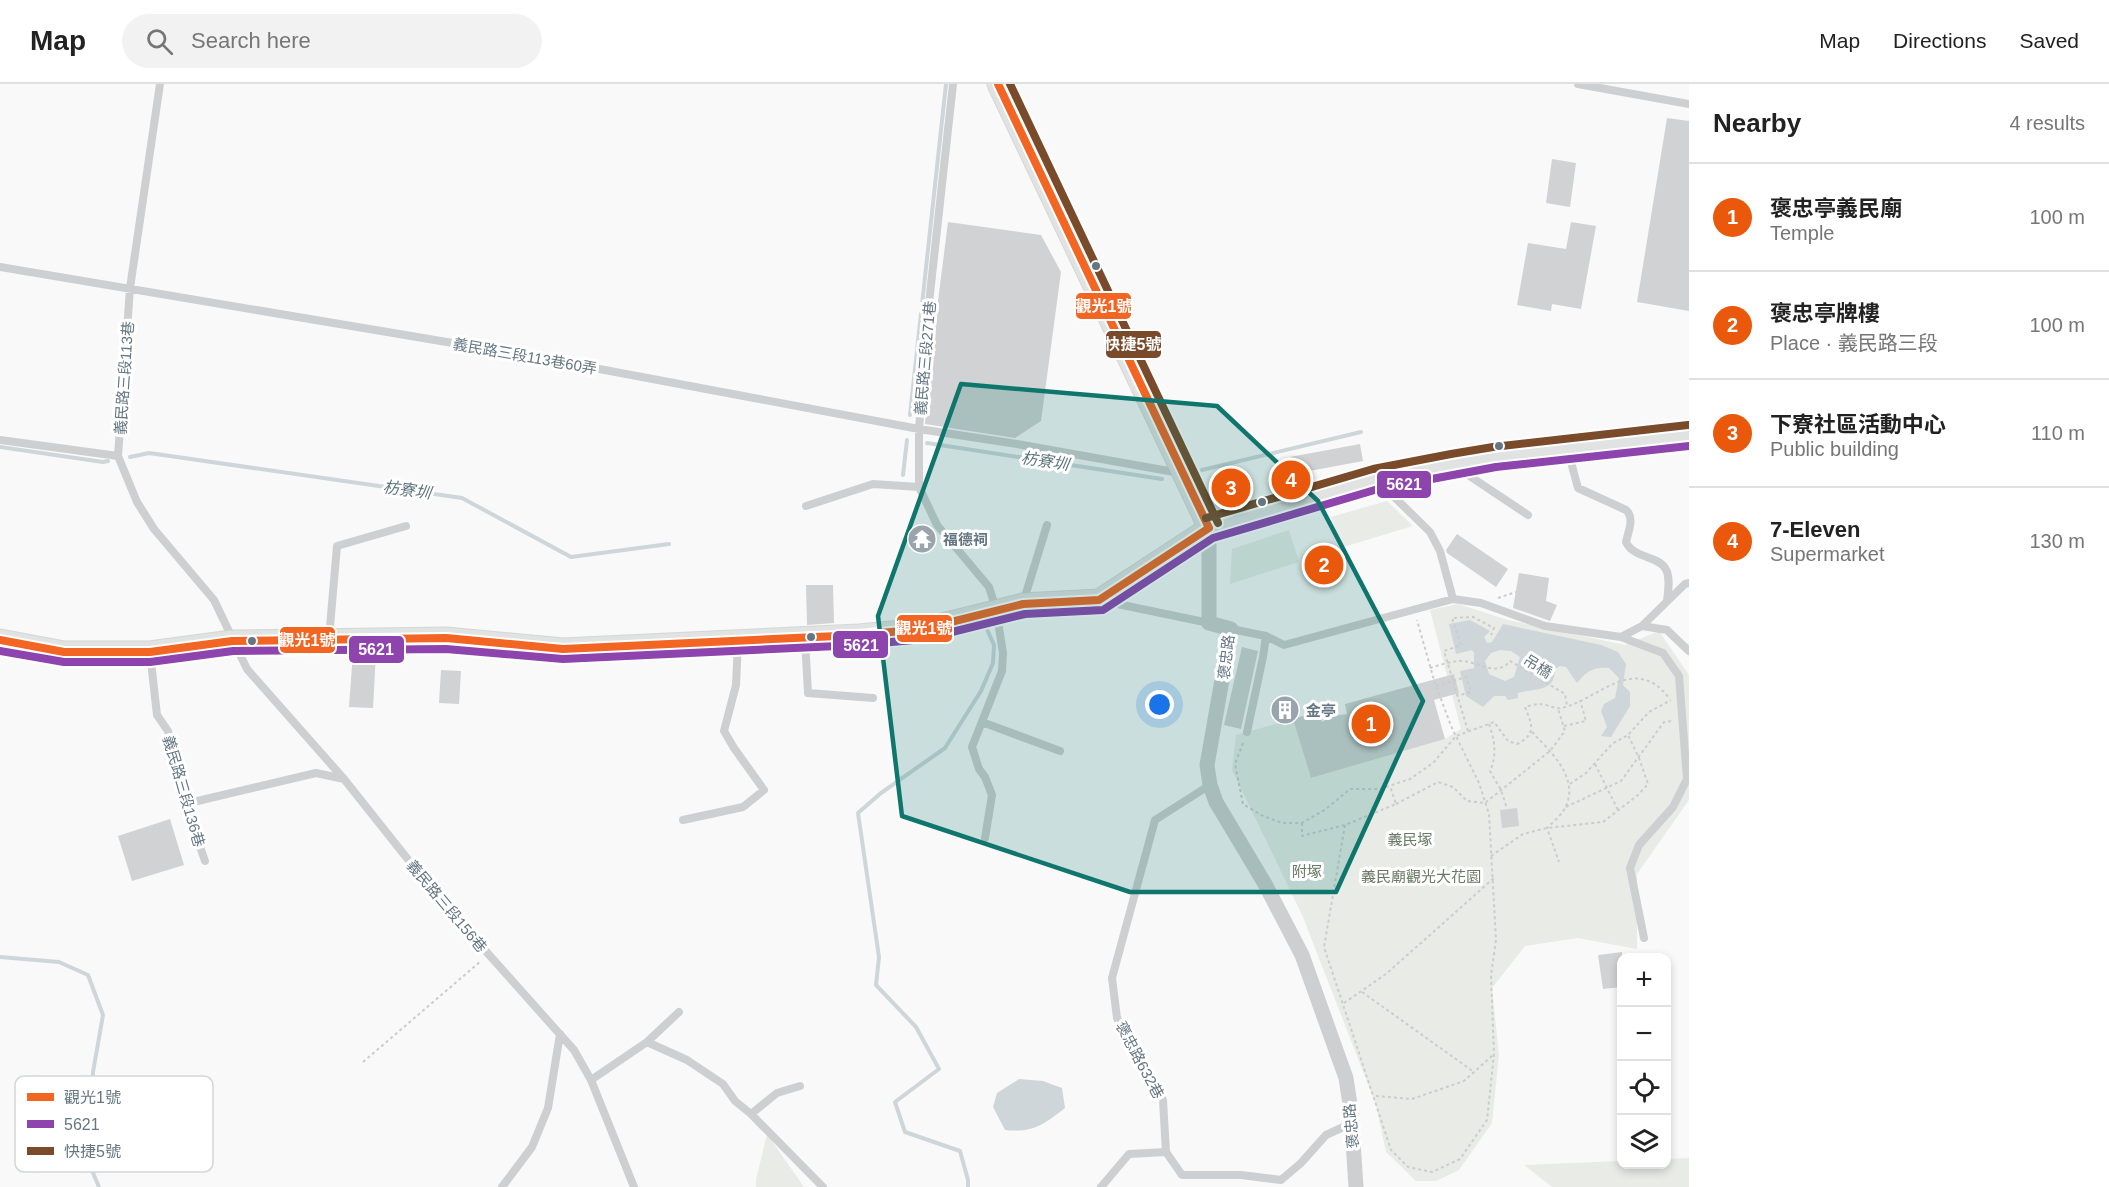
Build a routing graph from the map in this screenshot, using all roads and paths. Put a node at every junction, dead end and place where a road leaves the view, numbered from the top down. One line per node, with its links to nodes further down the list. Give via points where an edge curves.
1 (160, 84): 7 (lane, 義民路三段113巷)
2 (953, 84): 8 (lane, 義民路三段271巷)
3 (998, 84): 14 (street, 褒忠路)
4 (1578, 84): 5 (lane)
5 (1689, 104)
6 (0, 267): 7 (lane, 義民路三段113巷60弄)
7 (130, 288): 8 (lane, 義民路三段113巷60弄, via 530,356); 12 (lane, 義民路三段113巷)
8 (919, 429): 14 (lane, 義民路三段113巷60弄); 16 (lane, 義民路三段271巷)
9 (1689, 435): 11 (street)
10 (0, 440): 12 (lane)
11 (1568, 449): 13 (street); 29 (lane, via 1578,488 1630,514 1626,542 1633,551 1665,568)
12 (118, 456): 43 (lane, 義民路三段113巷, via 136,502 214,600)
13 (1453, 464): 15 (street); 18 (lane)
14 (1182, 473): 21 (street, 褒忠路)
15 (1376, 479): 21 (street); 27 (lane, via 1430,532 1440,551)
16 (919, 487): 17 (lane, via 873,484); 32 (lane, 義民路三段271巷, via 937,525 988,586)
17 (806, 506)
18 (1528, 515)
19 (1047, 525): 30 (lane)
20 (406, 526): 41 (lane, via 337,546)
21 (1209, 528): 28 (street); 33 (street, 褒忠路)
22 (1322, 545): 24 (path)
23 (1310, 549): 25 (path)
24 (1330, 566)
25 (1317, 570)
26 (1689, 583): 29 (lane)
27 (1453, 598): 31 (lane); 39 (lane, via 1481,603 1545,626)
28 (1099, 600): 30 (street); 33 (lane)
29 (1667, 601): 34 (lane)
30 (1023, 604): 32 (street)
31 (1415, 608): 37 (lane, via 1284,645); 49 (path)
32 (996, 609): 38 (street, via 923,629); 60 (lane, 義民路三段271巷, via 1002,671)
33 (1209, 623): 35 (street, 褒忠路)
34 (1642, 626): 39 (lane); 45 (lane, via 1667,630)
35 (1232, 629): 37 (lane); 74 (street, 褒忠路, via 1207,765)
36 (1491, 635): 48 (path, via 1494,628 1473,617 1452,618 1461,645 1444,651)
37 (1266, 636): 64 (lane)
38 (805, 637): 42 (street); 53 (lane, via 808,693)
39 (1621, 637): 93 (lane, via 1663,653 1679,676 1680,687 1687,779 1673,807 1639,844 1630,868)
40 (0, 640): 47 (street, via 64,652)
41 (328, 640): 42 (street, via 446,639 563,648); 43 (street)
42 (738, 640): 84 (lane, via 736,685 724,731 764,790 743,807)
43 (232, 641): 47 (street); 72 (lane, 義民路三段156巷, via 247,669)
44 (1689, 642): 45 (lane)
45 (1680, 643): 46 (lane)
46 (1689, 651)
47 (150, 652): 79 (lane, 義民路三段136巷, via 157,715 168,731)
48 (1448, 663): 49 (path); 50 (path); 56 (path, 吊橋, via 1460,660 1498,670 1510,661 1565,694)
49 (1430, 668): 51 (path)
50 (1453, 681): 51 (path); 52 (path); 52 (path, via 1466,677 1471,692)
51 (1436, 686): 67 (path)
52 (1457, 696): 63 (path)
53 (873, 698)
54 (1580, 699): 55 (path, via 1629,679 1660,686); 56 (path); 62 (path, via 1586,722)
55 (1671, 700): 58 (path); 66 (path, via 1649,712)
56 (1567, 706): 57 (path)
57 (1558, 709): 62 (path); 65 (path, via 1540,704 1525,707)
58 (1673, 710)
59 (1675, 720): 70 (path, via 1664,722)
60 (982, 722): 68 (lane); 88 (lane, 義民路三段271巷, via 972,747 992,795)
61 (1489, 724): 63 (path); 65 (path, via 1494,722 1508,741 1517,744); 77 (path, via 1495,759 1490,771)
62 (1564, 726): 69 (path, via 1565,731)
63 (1468, 731): 67 (path)
64 (1247, 732): 85 (path, via 1235,764 1243,804 1282,823)
65 (1532, 732): 69 (path)
66 (1628, 735): 70 (path); 71 (path, via 1612,744)
67 (1456, 736): 75 (path, via 1433,763); 78 (path)
68 (1060, 751)
69 (1550, 751): 73 (path); 77 (path)
70 (1639, 758): 76 (path, via 1621,781); 83 (path, via 1648,784)
71 (1595, 763): 73 (path); 76 (path)
72 (345, 779): 79 (lane, via 316,773); 94 (lane, 義民路三段156巷)
73 (1570, 784): 81 (path)
74 (1210, 785): 107 (street, 褒忠路, via 1302,955 1346,1078); 108 (lane, 褒忠路632巷, via 1155,820 1112,978 1117,1018 1163,1100)
75 (1390, 786): 80 (path); 85 (path, via 1350,789)
76 (1607, 788): 81 (path); 83 (path)
77 (1501, 790): 78 (path); 82 (path)
78 (1485, 803): 80 (path, via 1467,801 1454,787 1438,782); 89 (path)
79 (185, 804): 90 (lane, 義民路三段136巷)
80 (1396, 804): 86 (path)
81 (1566, 807): 87 (path)
82 (1507, 809)
83 (1618, 810): 87 (path, via 1602,822)
84 (683, 820)
85 (1302, 823): 86 (path, via 1302,836)
86 (1345, 825): 96 (path, via 1324,947)
87 (1547, 828): 89 (path, via 1523,834); 91 (path)
88 (985, 837)
89 (1491, 856): 92 (path)
90 (205, 861)
91 (1559, 862)
92 (1494, 878): 95 (path, via 1386,974); 100 (path)
93 (1644, 938)
94 (488, 955): 98 (lane, 義民路三段156巷); 101 (path)
95 (1361, 991): 96 (path); 102 (path)
96 (1344, 1004): 105 (path)
97 (679, 1012): 99 (lane)
98 (560, 1034): 103 (lane, 義民路三段156巷); 109 (lane, via 548,1108 532,1147)
99 (647, 1041): 103 (lane); 106 (lane, via 687,1060 723,1084)
100 (1494, 1054): 102 (path); 105 (path, via 1487,1120 1460,1159 1432,1172 1408,1167 1392,1150)
101 (363, 1062)
102 (1474, 1072): 105 (path, via 1464,1081 1412,1099)
103 (591, 1080): 110 (lane, 義民路三段156巷)
104 (800, 1086): 106 (lane, via 777,1093)
105 (1374, 1096)
106 (751, 1114): 111 (lane)
107 (1352, 1123): 108 (lane, via 1326,1135 1281,1179 1182,1175); 113 (street, 褒忠路)
108 (1166, 1152): 112 (lane, via 1129,1154)
109 (502, 1187)
110 (634, 1187)
111 (823, 1187)
112 (1101, 1187)
113 (1356, 1187)

